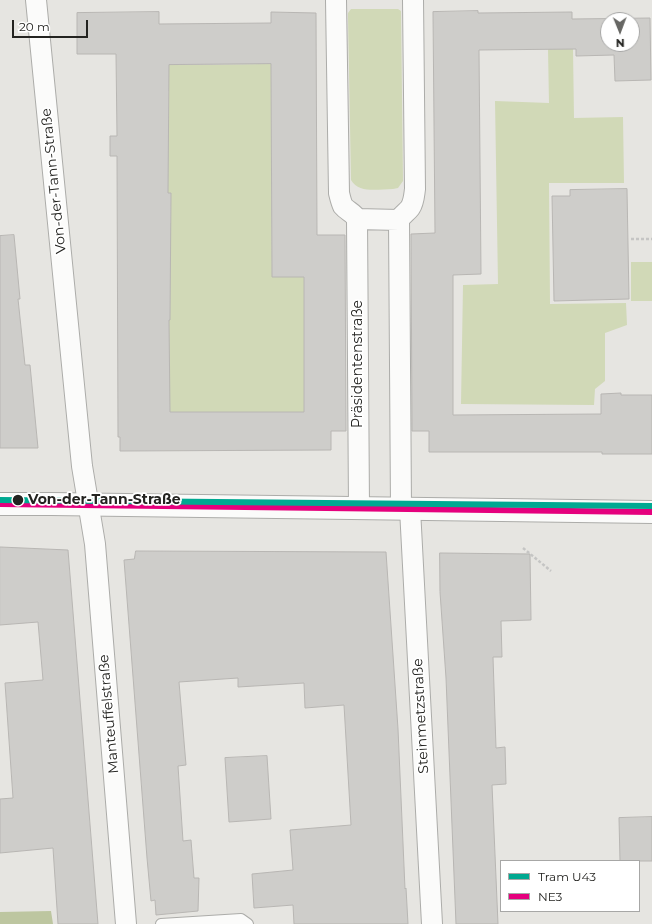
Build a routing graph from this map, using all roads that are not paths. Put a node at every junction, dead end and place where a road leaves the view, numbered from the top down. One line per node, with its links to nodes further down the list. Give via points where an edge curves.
1 (36, 0): 7 (street, Von-der-Tann-Straße, via 82,466)
2 (336, 0): 4 (street, via 339,193 342,205)
3 (413, 0): 5 (street, via 415,189 410,208)
4 (357, 219): 5 (street); 8 (street, Präsidentenstraße)
5 (399, 220): 9 (street)
6 (0, 504): 7 (main road)
7 (89, 505): 8 (main road); 11 (street, Manteuffelstraße, via 95,544)
8 (359, 508): 9 (main road)
9 (406, 509): 10 (main road); 14 (street, Steinmetzstraße)
10 (652, 512)
11 (126, 924)
12 (162, 924): 13 (lane, via 240,919)
13 (248, 924)
14 (432, 924)

